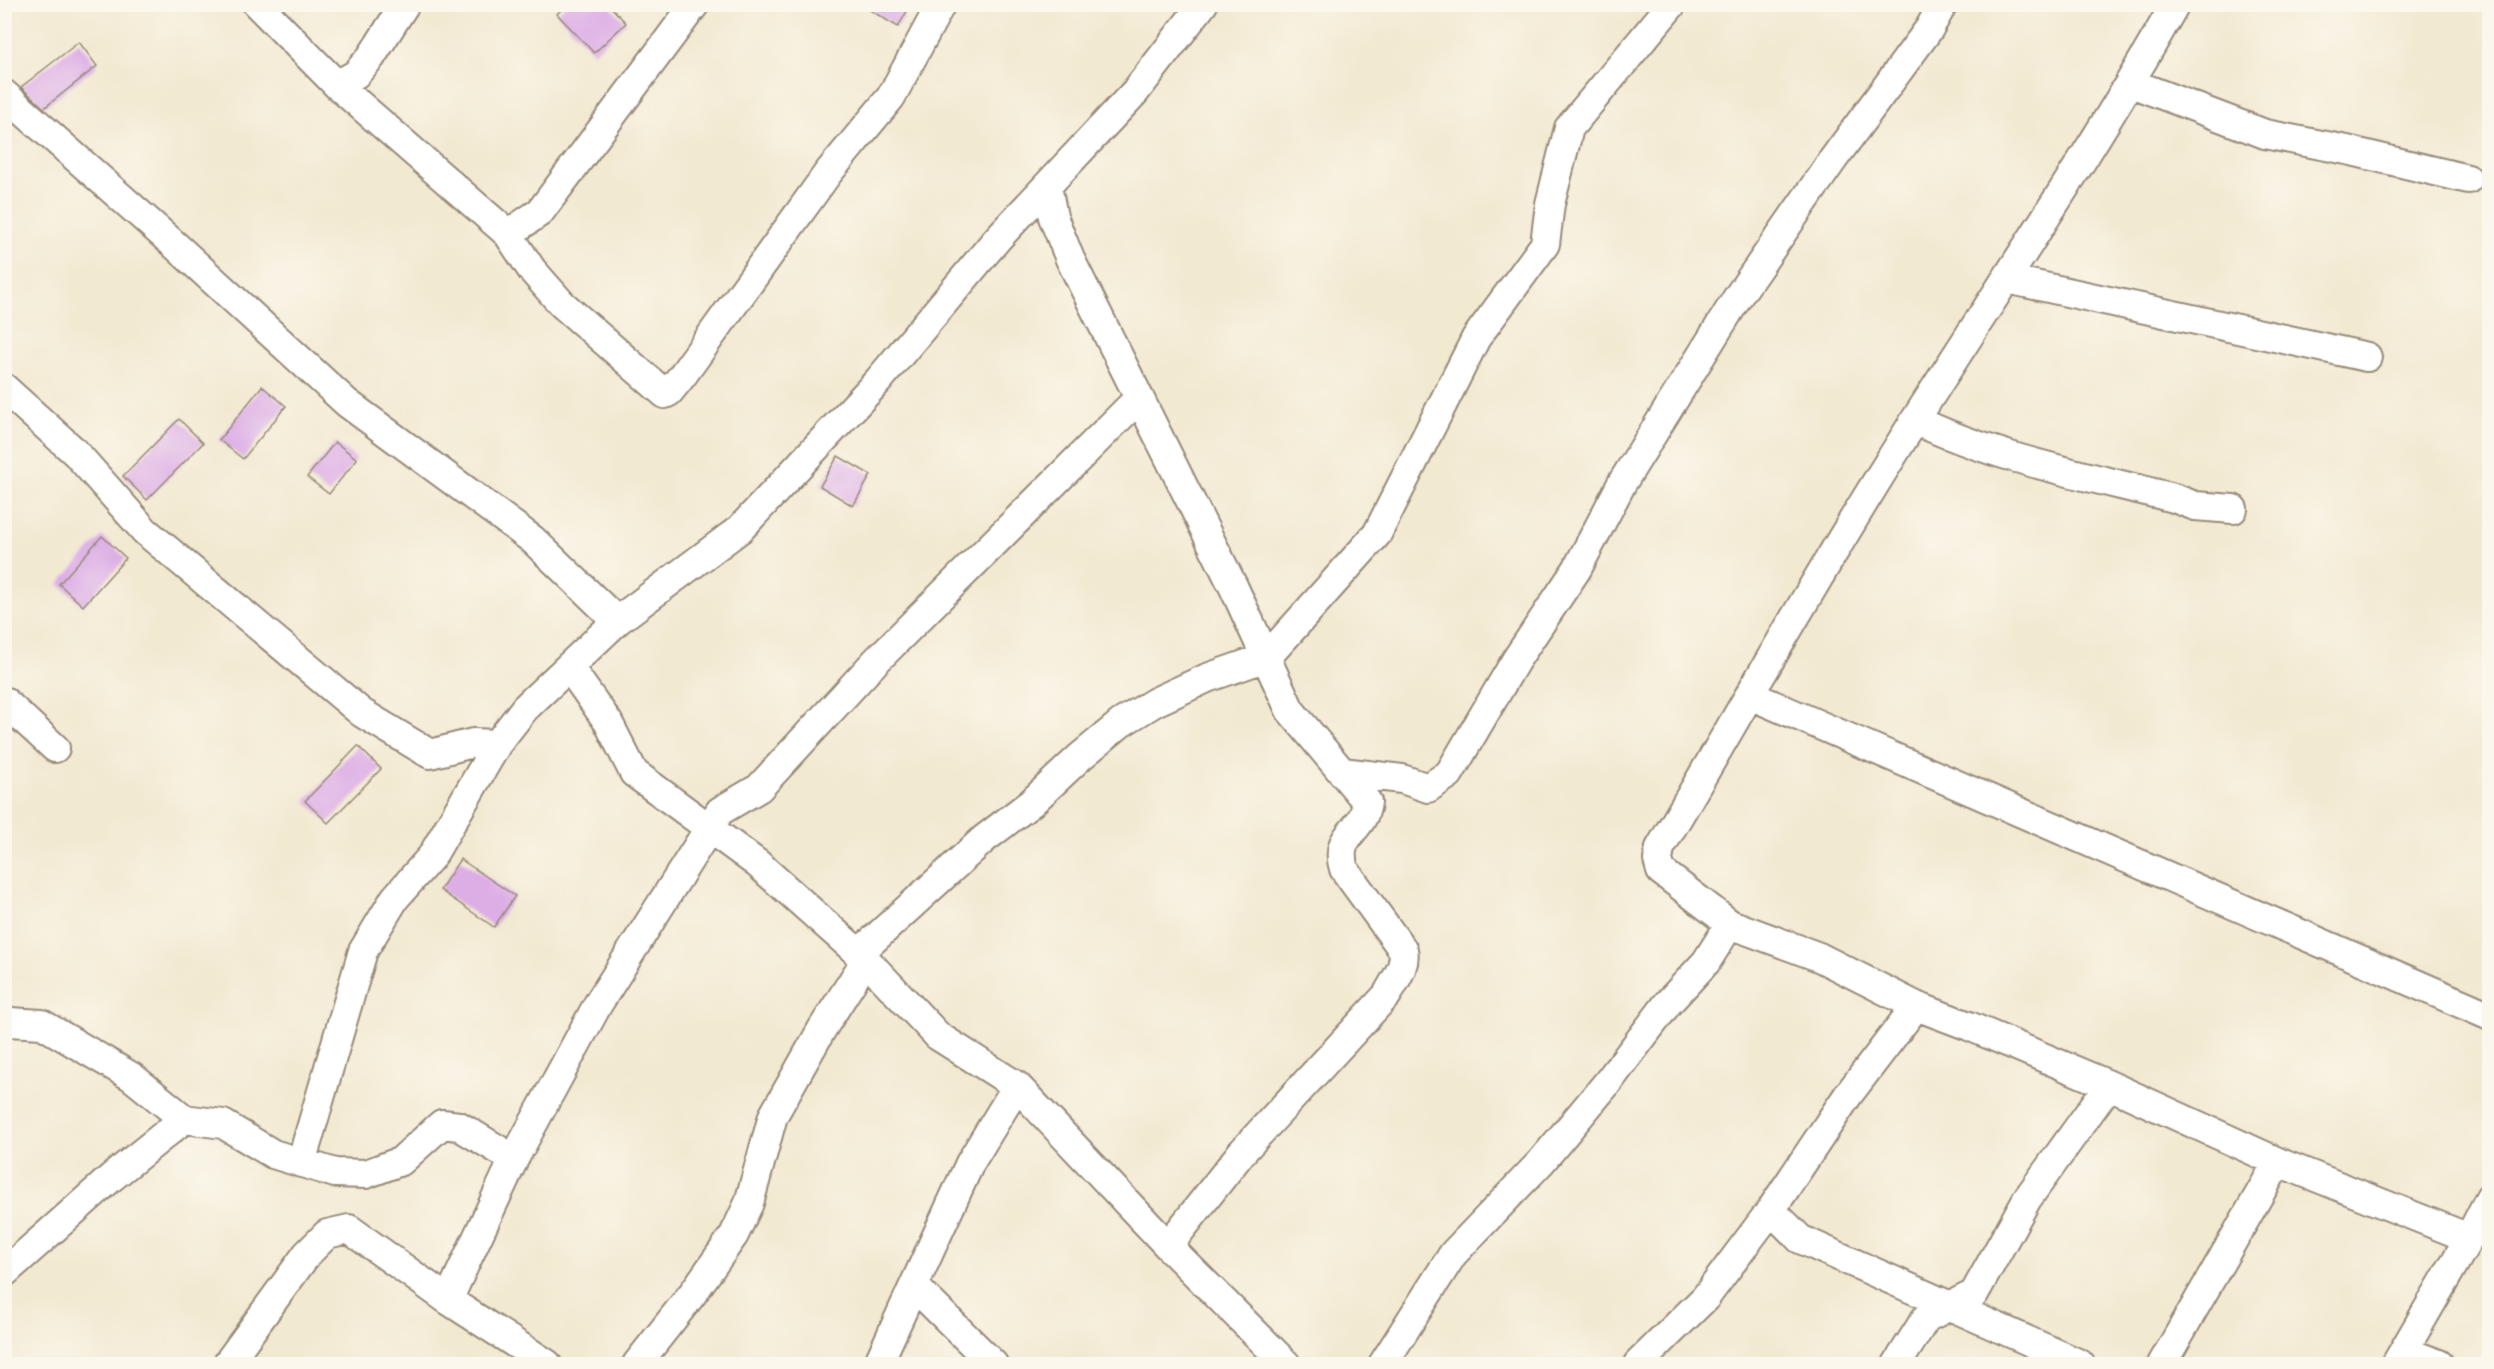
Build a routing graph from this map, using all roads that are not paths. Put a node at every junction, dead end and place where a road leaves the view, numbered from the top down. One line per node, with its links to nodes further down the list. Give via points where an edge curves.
1 (257, 4): 10 (street)
2 (405, 4): 10 (street, via 371,57 356,74)
3 (695, 4): 14 (street, via 540,212)
4 (941, 4): 14 (street, via 891,97 828,173 669,392 661,392 562,304)
5 (1203, 4): 13 (street, via 1135,92)
6 (1672, 4): 22 (street, via 1569,128 1550,204 1545,244 1476,338 1377,534)
7 (1943, 4): 28 (street, via 1739,295 1622,483 1577,569 1516,660 1449,774 1428,788 1402,778)
8 (2175, 4): 9 (street)
9 (2131, 83): 12 (street, via 2265,134); 15 (street)
10 (337, 85): 14 (street)
11 (4, 94): 21 (street, via 347,403 533,540)
12 (2468, 179)
13 (1047, 186): 18 (street, via 1053,217 1070,259); 21 (street, via 878,381 740,529)
14 (508, 234)
15 (2007, 279): 16 (street); 19 (street)
16 (2367, 357)
17 (4, 388): 26 (street, via 76,453 145,531 362,713 430,754 473,743)
18 (1138, 399): 22 (street); 29 (street, via 875,662 759,788 720,811)
19 (1915, 420): 20 (street, via 2043,466 2195,506); 24 (street)
20 (2232, 509)
21 (617, 621): 23 (street)
22 (1267, 657): 28 (street, via 1290,710); 31 (street, via 1207,678 1121,723 984,839)
23 (569, 667): 26 (street, via 525,708); 29 (street, via 608,722 634,773)
24 (1750, 694): 30 (street, via 1660,848 1658,860 1661,871); 33 (street)
25 (4, 701): 27 (street)
26 (497, 744): 40 (street, via 432,856 395,898 363,951)
27 (55, 748)
28 (1342, 772): 44 (street, via 1366,802 1360,822 1342,846 1344,869 1403,950 1403,965 1387,995 1242,1152)
29 (708, 827): 31 (street, via 758,864); 38 (street, via 598,1004)
30 (1730, 924): 32 (street, via 1818,957); 56 (street, via 1706,962 1668,1003 1608,1082 1540,1162 1453,1254)
31 (862, 957): 36 (street, via 938,1036); 52 (street, via 773,1116 749,1203 734,1235)
32 (1916, 1006): 35 (street); 42 (street, via 1848,1095)
33 (2490, 1016)
34 (6, 1017): 37 (street, via 42,1024 132,1077)
35 (2109, 1085): 39 (street); 48 (street, via 2027,1199 1974,1294)
36 (1017, 1086): 44 (street); 46 (street, via 970,1163)
37 (184, 1119): 40 (street, via 223,1124 273,1154); 45 (street)
38 (514, 1159): 40 (street, via 459,1126 442,1124 401,1161 366,1174 335,1173); 47 (street)
39 (2278, 1162): 43 (street); 60 (street)
40 (301, 1163)
41 (2490, 1197): 43 (street)
42 (1771, 1210): 48 (street, via 1800,1239); 57 (street, via 1705,1298)
43 (2469, 1238): 49 (street)
44 (1168, 1246): 55 (street)
45 (4, 1273)
46 (914, 1286): 53 (street); 54 (street)
47 (448, 1300): 50 (street, via 349,1229 327,1234 307,1254); 51 (street)
48 (1952, 1307): 58 (street, via 1926,1318); 59 (street)
49 (2400, 1358): 61 (street)
50 (227, 1365)
51 (547, 1365)
52 (636, 1365)
53 (878, 1365)
54 (993, 1365)
55 (1286, 1365)
56 (1383, 1365)
57 (1638, 1365)
58 (1897, 1365)
59 (2080, 1365)
60 (2162, 1365)
61 (2439, 1365)

